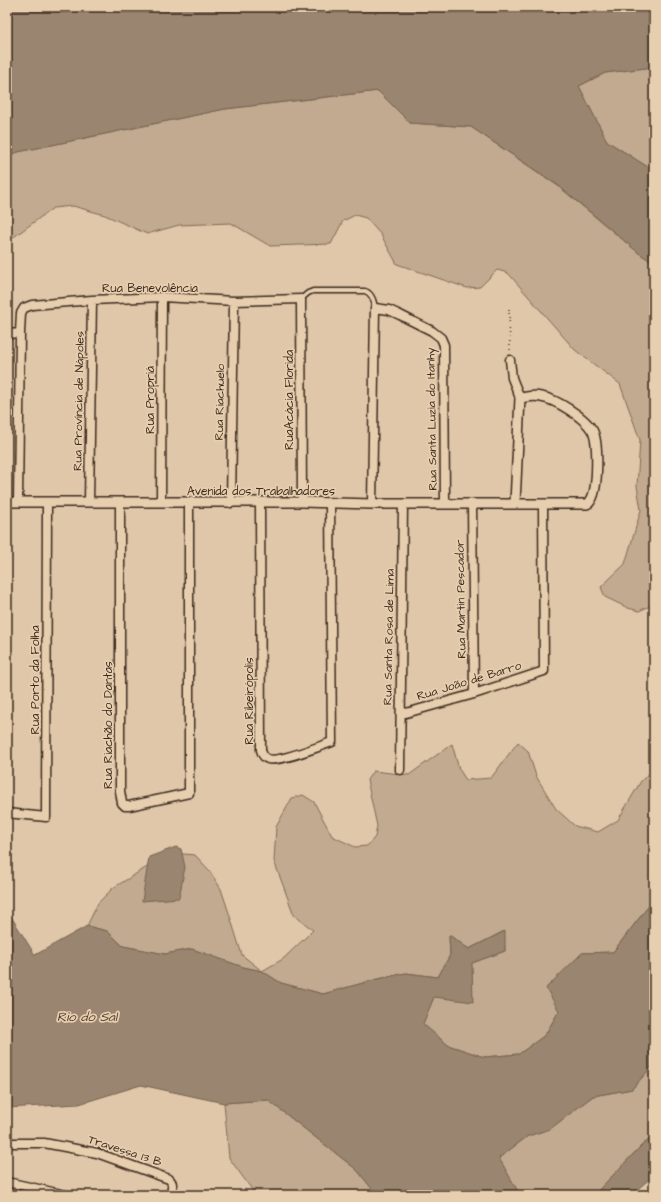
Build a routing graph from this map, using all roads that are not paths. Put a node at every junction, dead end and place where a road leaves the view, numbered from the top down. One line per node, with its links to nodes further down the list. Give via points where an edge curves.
1 (162, 297): 3 (street, Rua Benevolência); 4 (street, Rua Benevolência); 14 (street, Rua Propriá)
2 (301, 299): 4 (street, Rua Benevolência); 5 (lane, via 313,291 368,291); 15 (street, RuaAcácia Florida)
3 (92, 300): 6 (street, Rua Benevolência, via 28,306 21,313); 12 (street, Rua Província de Nápoles)
4 (234, 301): 18 (street, Rua Riachuelo)
5 (375, 308): 21 (street); 23 (street, Rua Santa Luzia do Itanhy, via 400,314 443,340)
6 (20, 333): 7 (street); 11 (street)
7 (7, 334)
8 (510, 360): 9 (street, via 512,378)
9 (520, 398): 25 (street); 26 (street, Avenida dos Trabalhadores, via 537,396 560,404 591,428 595,436 596,480 590,501 587,504)
10 (7, 502): 11 (street, Avenida dos Trabalhadores)
11 (18, 502): 16 (street, Avenida dos Trabalhadores)
12 (89, 502): 13 (street, Avenida dos Trabalhadores); 16 (street, Avenida dos Trabalhadores)
13 (120, 502): 14 (street, Avenida dos Trabalhadores); 17 (street, Rua Riachão do Dantas, via 120,791 125,806 189,793)
14 (161, 502): 17 (street, Avenida dos Trabalhadores)
15 (302, 502): 19 (street, Avenida dos Trabalhadores); 20 (street, Avenida dos Trabalhadores)
16 (47, 503): 30 (street, Rua Porto da Folha, via 46,818)
17 (189, 503): 18 (street, Avenida dos Trabalhadores)
18 (231, 503): 19 (street, Avenida dos Trabalhadores)
19 (260, 503): 20 (street, Rua Ribeirópolis, via 261,750 269,760 284,758 332,742)
20 (330, 504): 21 (street, Avenida dos Trabalhadores)
21 (372, 504): 22 (street, Avenida dos Trabalhadores)
22 (403, 504): 23 (street, Avenida dos Trabalhadores); 28 (street, Rua Santa Rosa de Lima)
23 (445, 504): 24 (street, Avenida dos Trabalhadores)
24 (472, 504): 25 (street, Avenida dos Trabalhadores); 27 (street, Rua Martin Pescador)
25 (515, 504): 26 (street, Avenida dos Trabalhadores)
26 (543, 504): 27 (street, Rua João de Barro, via 544,671)
27 (474, 694): 28 (street, Rua João de Barro, via 406,713)
28 (401, 710): 29 (street, Rua Santa Rosa de Lima)
29 (400, 770)
30 (7, 813)
31 (7, 1143): 36 (street, Travessa 13 B, via 44,1143 97,1153 171,1180)
32 (7, 1182): 33 (street)
33 (26, 1186): 34 (street); 35 (street)
34 (24, 1195)
35 (66, 1195)
36 (170, 1195)

